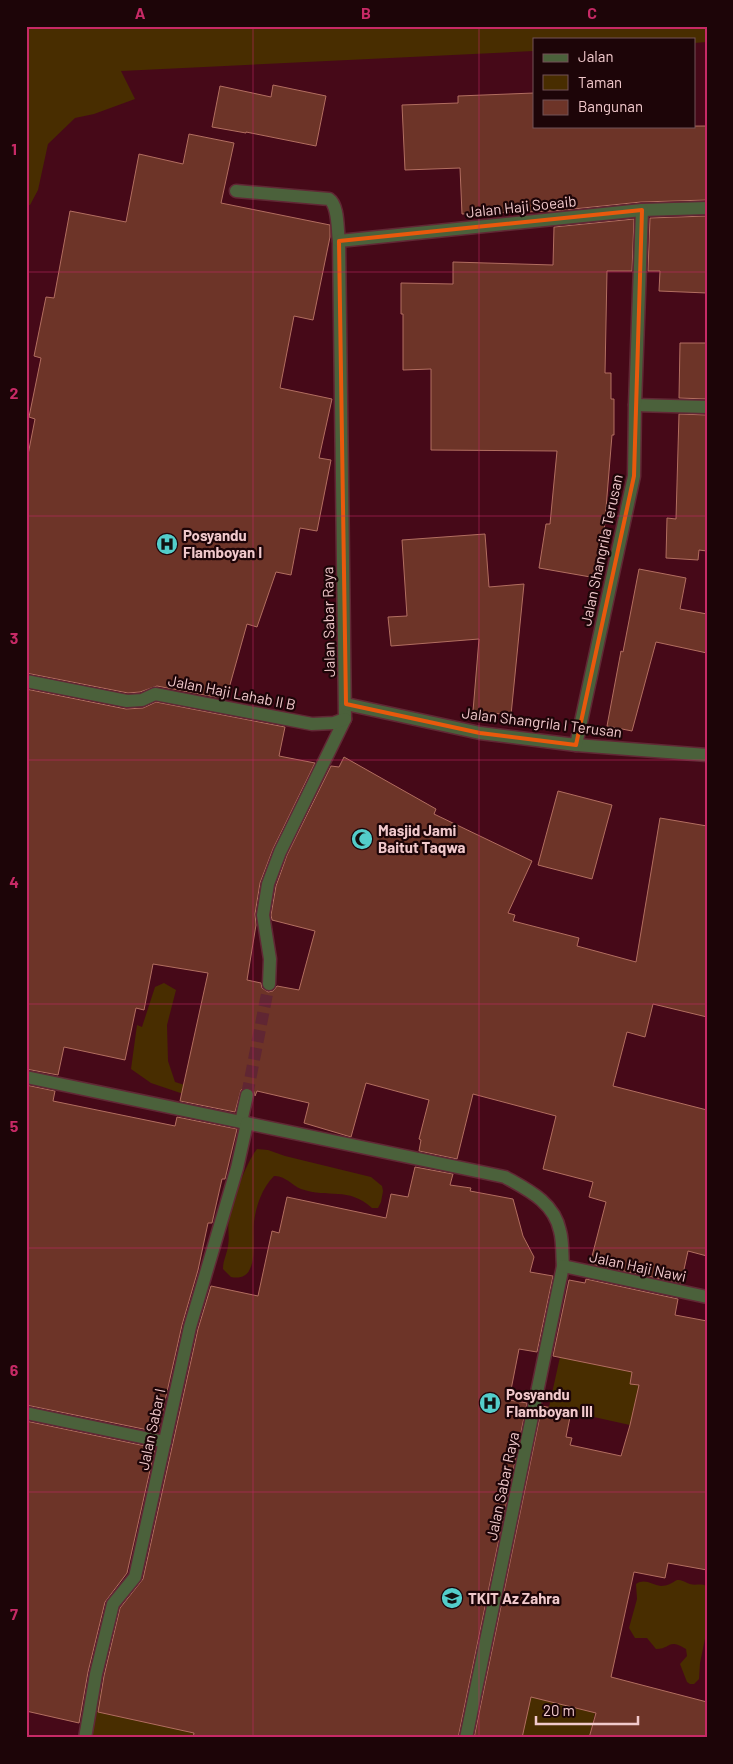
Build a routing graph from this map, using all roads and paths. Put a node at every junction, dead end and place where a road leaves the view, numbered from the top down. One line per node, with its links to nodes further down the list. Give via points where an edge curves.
1 (236, 191): 4 (street, Jalan Sabar Raya, via 329,198 335,207)
2 (707, 208): 3 (street, Jalan Haji Soeaib)
3 (642, 210): 4 (street, Jalan Haji Soeaib); 5 (street, Jalan Shangrila Terusan)
4 (339, 241): 8 (street, Jalan Sabar Raya)
5 (635, 405): 6 (street); 10 (street, Jalan Shangrila Terusan, via 634,476)
6 (707, 407)
7 (26, 681): 9 (street, Jalan Haji Lahab II B, via 127,701 142,700 155,694 312,724)
8 (346, 704): 9 (street, Jalan Sabar Raya); 10 (street, Jalan Shangrila I Terusan, via 480,733)
9 (345, 719): 12 (street, Jalan Sabar Raya, via 280,852 268,884 263,915 270,959)
10 (576, 745): 11 (street, Jalan Shangrila I Terusan)
11 (707, 755)
12 (269, 984)
13 (26, 1077): 15 (street)
14 (247, 1095): 15 (street)
15 (244, 1122): 16 (street, Jalan Sabar Raya, via 505,1177 531,1191 549,1206 560,1230); 19 (street, Jalan Sabar I, via 237,1168 190,1327)
16 (563, 1266): 17 (street, Jalan Haji Nawi); 21 (street, Jalan Sabar Raya)
17 (707, 1297)
18 (26, 1413): 19 (street)
19 (165, 1442): 20 (street, Jalan Sabar I, via 135,1577 113,1604 96,1674)
20 (86, 1738)
21 (466, 1738)

